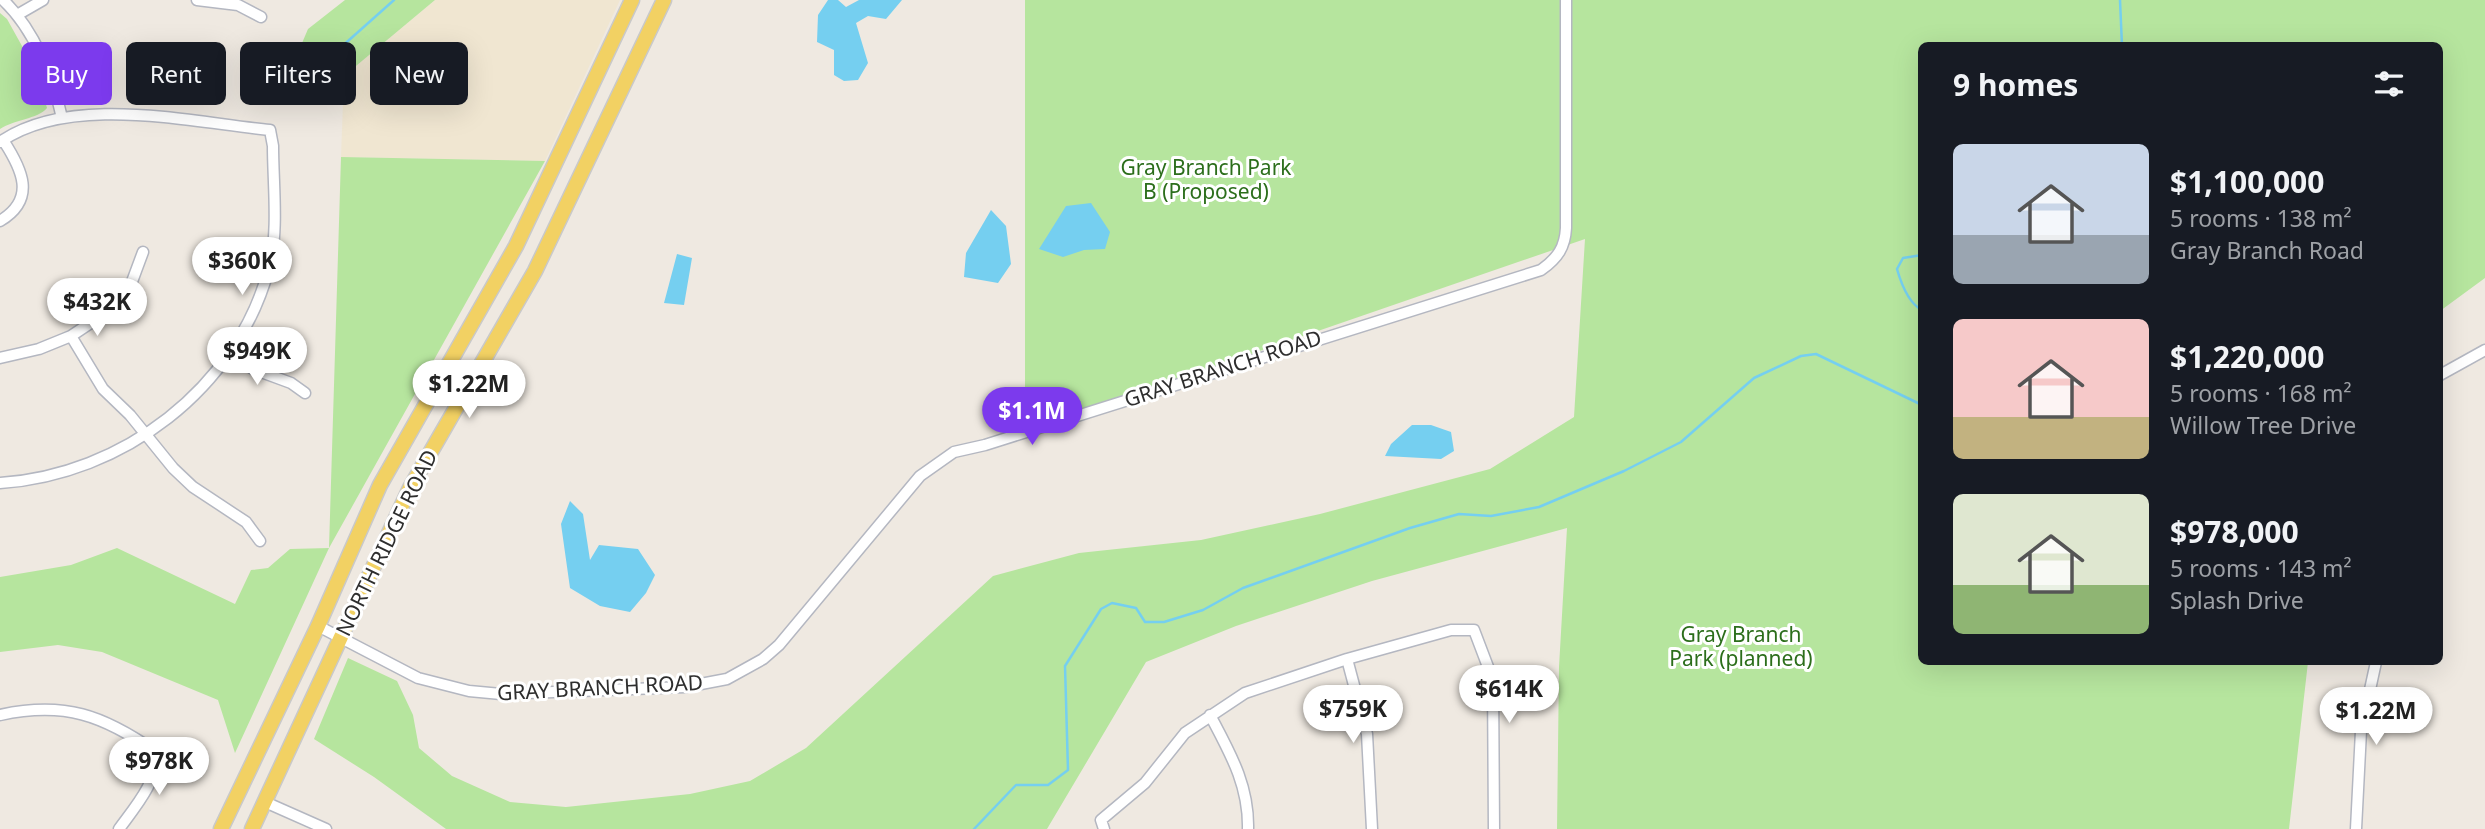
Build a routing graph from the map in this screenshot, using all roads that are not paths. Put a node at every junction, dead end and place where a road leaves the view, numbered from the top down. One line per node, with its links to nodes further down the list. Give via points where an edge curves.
1 (3, 0): 7 (street)
2 (43, 0): 7 (street)
3 (197, 0): 8 (street, via 237,5)
4 (632, 0): 22 (main road, NORTH RIDGE ROAD, via 516,246 380,485)
5 (664, 0): 23 (main road, NORTH RIDGE ROAD, via 561,219 410,488)
6 (1566, 0): 23 (street, GRAY BRANCH ROAD, via 1565,239 1557,257 1541,270 954,452 920,476 779,645 727,679 685,687 501,694 469,691 418,678)
7 (17, 16): 9 (street, via 53,83)
8 (261, 17)
9 (62, 118): 10 (street); 15 (street, via 121,115 270,130 270,266)
10 (1, 141): 11 (street, via 18,163 23,187 18,206)
11 (0, 221)
12 (143, 252): 13 (street, via 130,287)
13 (71, 336): 16 (street); 19 (street, via 103,389)
14 (2485, 349): 17 (street)
15 (229, 353): 18 (street); 19 (street, via 187,401)
16 (0, 358)
17 (2443, 372)
18 (305, 393)
19 (147, 435): 20 (street, via 88,466); 21 (street, via 193,487 246,522)
20 (0, 483)
21 (260, 541)
22 (317, 626): 23 (street, GRAY BRANCH ROAD); 31 (main road, NORTH RIDGE ROAD)
23 (341, 638): 28 (main road, NORTH RIDGE ROAD)
24 (1347, 659): 27 (street, via 1245,694); 35 (street, via 1367,734); 36 (street, via 1451,630 1474,630 1493,680)
25 (2375, 665): 37 (street, via 2361,731)
26 (0, 715): 30 (street, via 30,709 96,716 156,752 157,764 140,801)
27 (1210, 715): 29 (street, via 1185,733 1145,783); 34 (street, via 1241,774)
28 (265, 802): 32 (main road, NORTH RIDGE ROAD); 33 (street)
29 (1102, 825)
30 (119, 829)
31 (221, 829)
32 (252, 829)
33 (326, 829)
34 (1248, 829)
35 (1372, 829)
36 (1494, 829)
37 (2356, 829)

